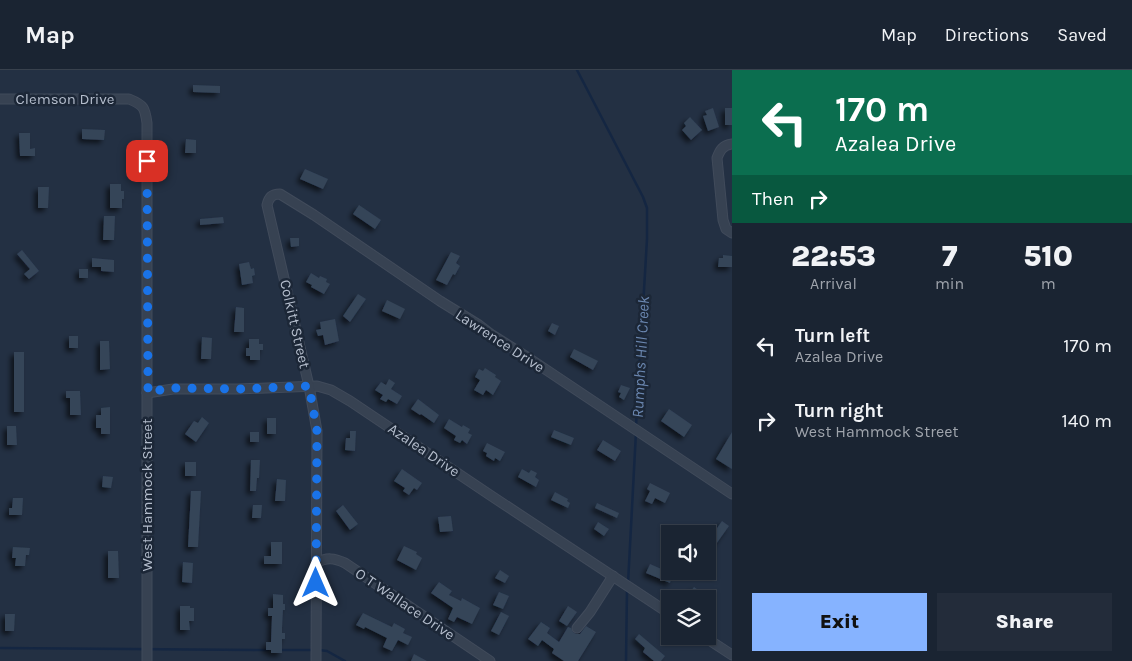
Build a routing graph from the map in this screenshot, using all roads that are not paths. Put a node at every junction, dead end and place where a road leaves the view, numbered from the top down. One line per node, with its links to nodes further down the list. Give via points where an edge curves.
1 (0, 99): 2 (street, Clemson Drive)
2 (129, 99): 7 (street, West Hammock Street, via 140,103 147,123)
3 (732, 144): 5 (street, via 720,150 716,158 723,220 726,229)
4 (268, 198): 6 (street, Colkitt Street); 8 (street, Lawrence Drive, via 280,194)
5 (732, 233)
6 (309, 386): 7 (street, Azalea Drive, via 173,388); 9 (street, Colkitt Street, via 317,431); 10 (street, Azalea Drive, via 326,389 350,400)
7 (148, 392): 15 (street, West Hammock Street)
8 (732, 494)
9 (316, 563): 16 (street, Colkitt Street); 17 (street, O T Wallace Drive, via 331,558 345,563)
10 (613, 576): 11 (street, Azalea Drive); 12 (street)
11 (661, 608)
12 (577, 628)
13 (716, 645): 14 (street)
14 (732, 655)
15 (147, 661)
16 (316, 661)
17 (490, 661)

